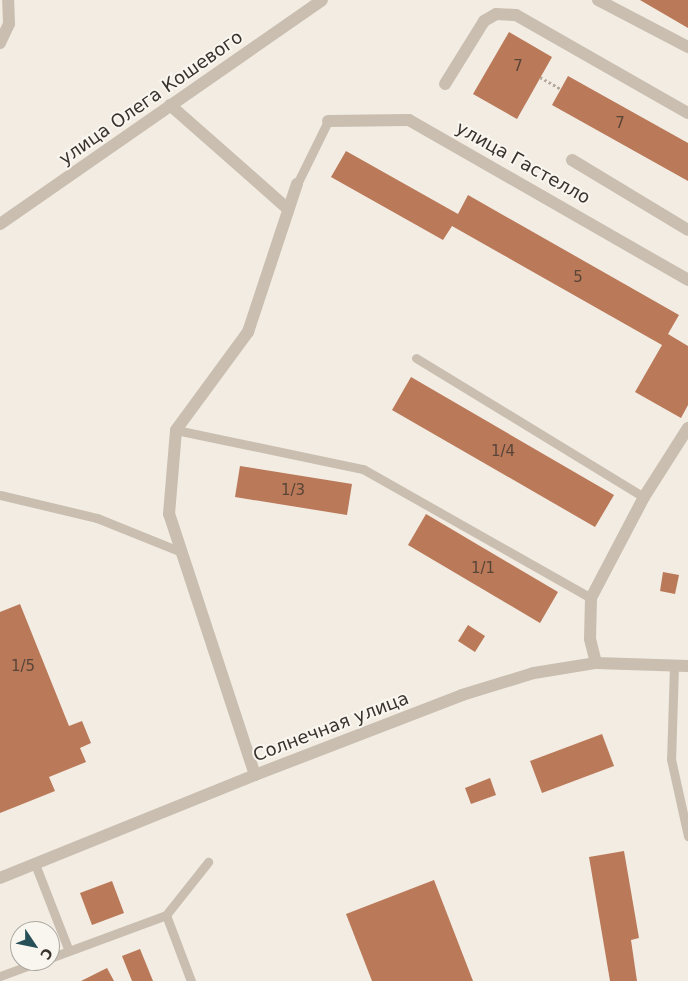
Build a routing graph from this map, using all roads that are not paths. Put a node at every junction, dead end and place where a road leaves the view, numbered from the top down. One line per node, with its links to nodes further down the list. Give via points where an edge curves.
1 (8, 0): 4 (street, via 9,24)
2 (322, 0): 7 (street, улица Олега Кошевого)
3 (598, 0): 5 (street)
4 (0, 43)
5 (688, 47)
6 (445, 84): 8 (street, via 484,21 496,14 516,15)
7 (170, 105): 12 (street); 13 (street, улица Олега Кошевого)
8 (688, 113)
9 (328, 121): 11 (lane); 15 (street, улица Гастелло, via 409,120)
10 (572, 160): 14 (street, улица Гастелло)
11 (297, 184): 12 (street)
12 (287, 208): 18 (street, via 248,332)
13 (0, 224)
14 (688, 230)
15 (688, 280)
16 (416, 358): 20 (lane)
17 (688, 428): 20 (street)
18 (176, 430): 21 (street, via 169,514); 22 (lane, via 363,469)
19 (0, 495): 21 (lane, via 97,518)
20 (644, 497): 22 (street)
21 (179, 551): 26 (street)
22 (591, 598): 23 (street, via 590,639)
23 (596, 663): 24 (street, Солнечная улица); 26 (street, Солнечная улица, via 534,672 462,695)
24 (674, 666): 25 (street, Солнечная улица); 27 (lane, via 671,759)
25 (688, 666)
26 (255, 775): 29 (street, Солнечная улица)
27 (688, 836)
28 (208, 862): 31 (lane)
29 (35, 864): 30 (street, Солнечная улица); 32 (lane)
30 (0, 878)
31 (166, 915): 32 (lane); 36 (lane)
32 (68, 951): 33 (lane)
33 (60, 954)
34 (14, 971): 35 (lane)
35 (0, 976)
36 (191, 981)

